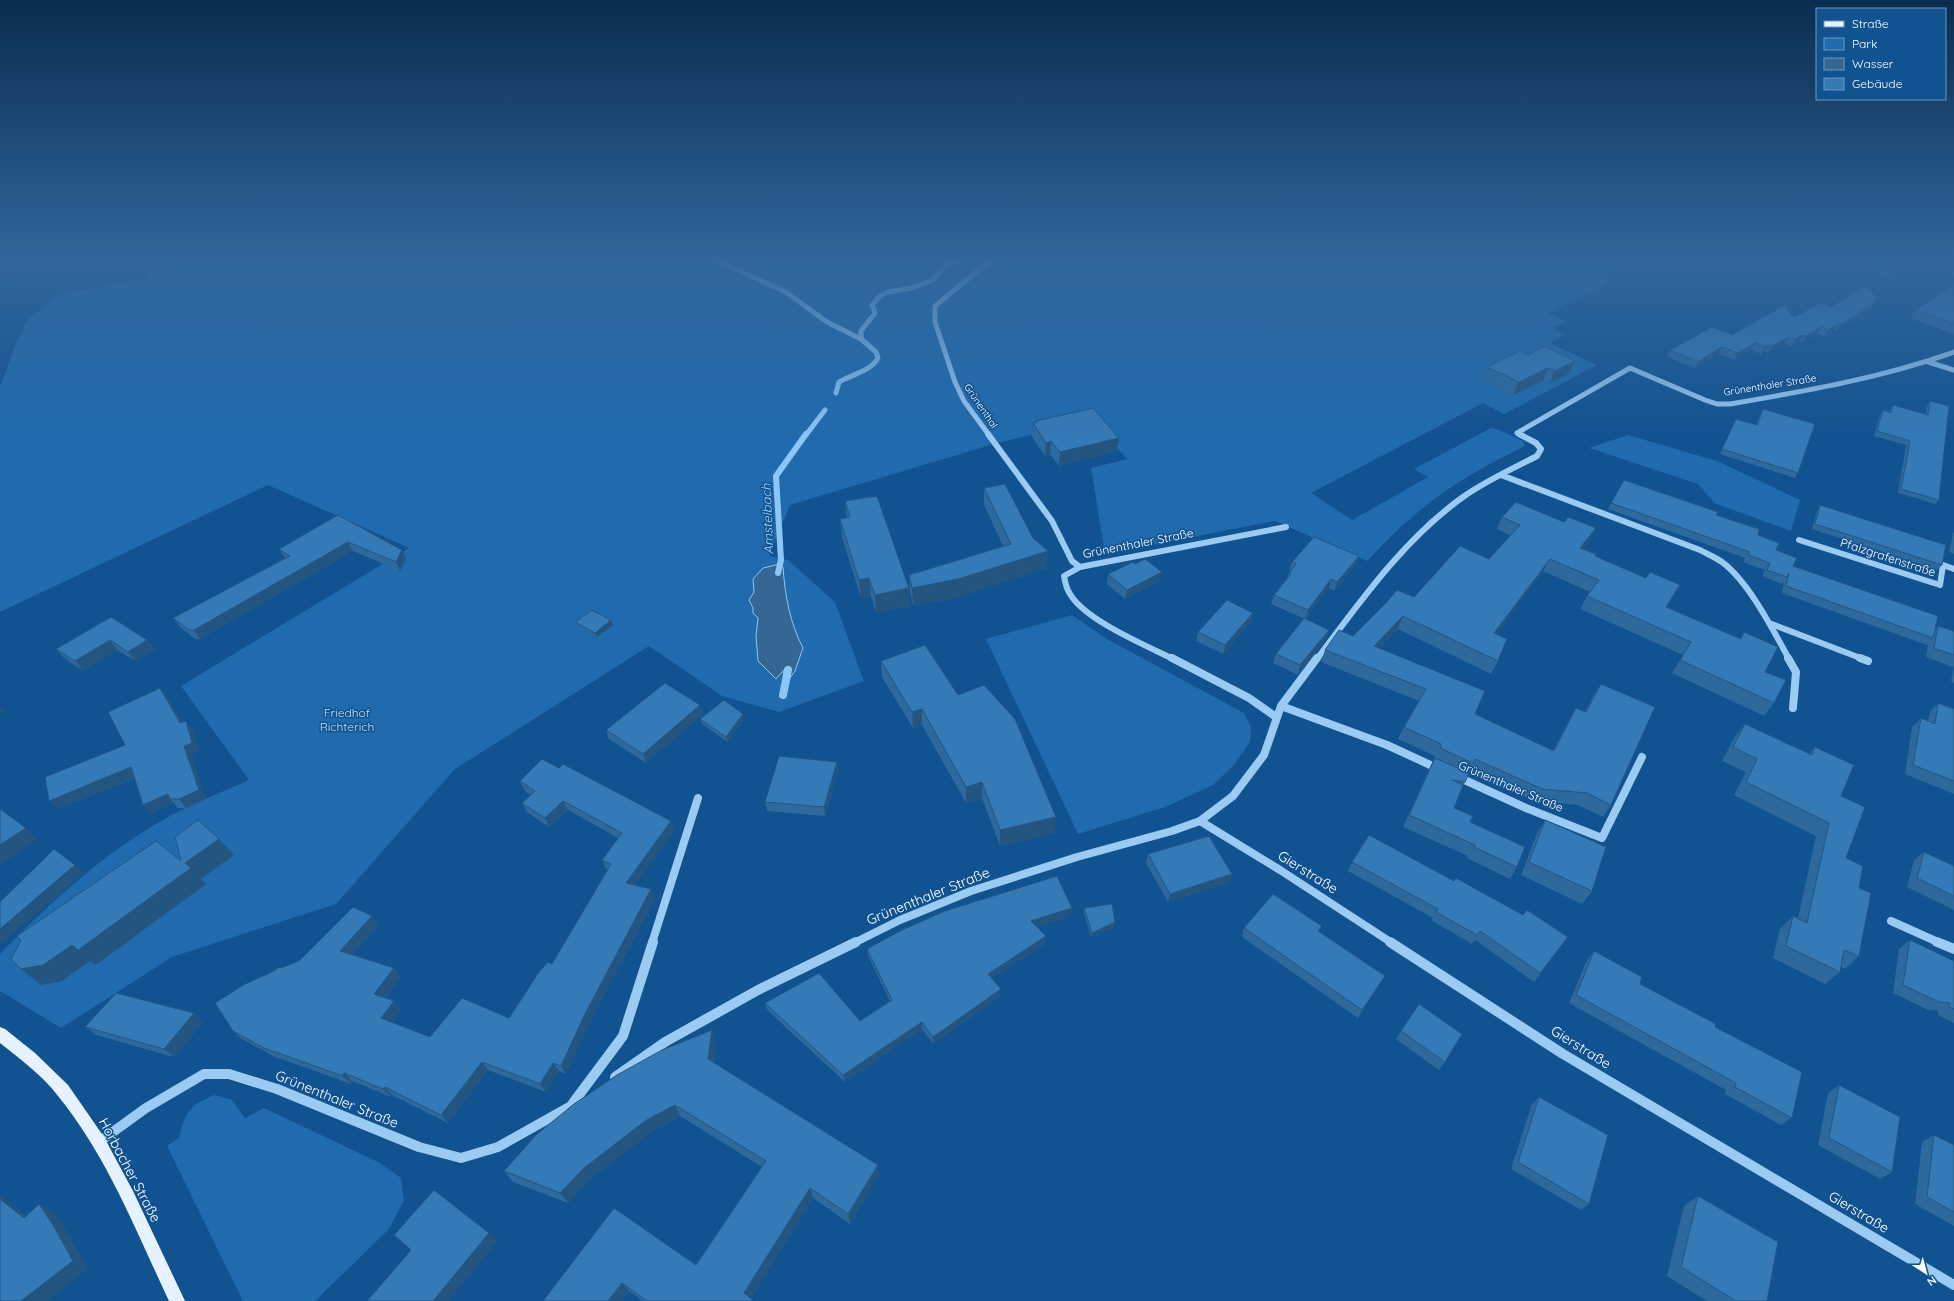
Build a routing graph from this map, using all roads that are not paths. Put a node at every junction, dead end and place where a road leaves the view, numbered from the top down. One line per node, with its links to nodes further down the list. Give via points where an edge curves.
1 (935, 319): 8 (street, Grünenthal, via 954,382 964,401 1052,521 1072,562)
2 (1954, 352): 3 (street, Grünenthaler Straße)
3 (1928, 362): 4 (street); 5 (street, Grünenthaler Straße, via 1870,378 1730,404 1704,400 1630,368 1517,433 1536,443 1541,449 1537,456)
4 (1954, 370)
5 (1501, 475): 10 (street, via 1700,550 1722,562 1739,578); 12 (street, Grünenthaler Straße, via 1463,498 1406,548 1354,610)
6 (1286, 527): 8 (street, Grünenthaler Straße)
7 (1799, 540): 9 (street, Pfalzgrafenstraße, via 1940,585 1943,565)
8 (1080, 567): 14 (street, Grünenthaler Straße, via 1064,576 1065,586 1078,604 1117,630 1249,698)
9 (1954, 569)
10 (1769, 624): 11 (street); 13 (street, via 1796,672)
11 (1868, 661)
12 (1281, 706): 14 (street, Grünenthaler Straße); 15 (street, Grünenthaler Straße, via 1387,745 1526,808 1602,838)
13 (1793, 708)
14 (1276, 717): 17 (street, Grünenthaler Straße, via 1264,756 1233,796)
15 (1642, 757)
16 (698, 798): 23 (street, Grünenthaler Straße, via 623,1036)
17 (1200, 821): 21 (street, Grünenthaler Straße, via 979,888 900,920 758,990 665,1042); 25 (street, Gierstraße, via 1563,1054)
18 (1891, 921): 19 (street)
19 (1954, 949)
20 (0, 1034): 24 (main road, Horbacher Straße, via 63,1090)
21 (609, 1081)
22 (590, 1094): 23 (street, Grünenthaler Straße)
23 (571, 1107): 24 (street, Grünenthaler Straße, via 498,1147 461,1158 412,1145 277,1089 229,1074 204,1074 146,1108)
24 (99, 1142): 26 (main road, Horbacher Straße, via 128,1196)
25 (1954, 1285)
26 (177, 1301)

